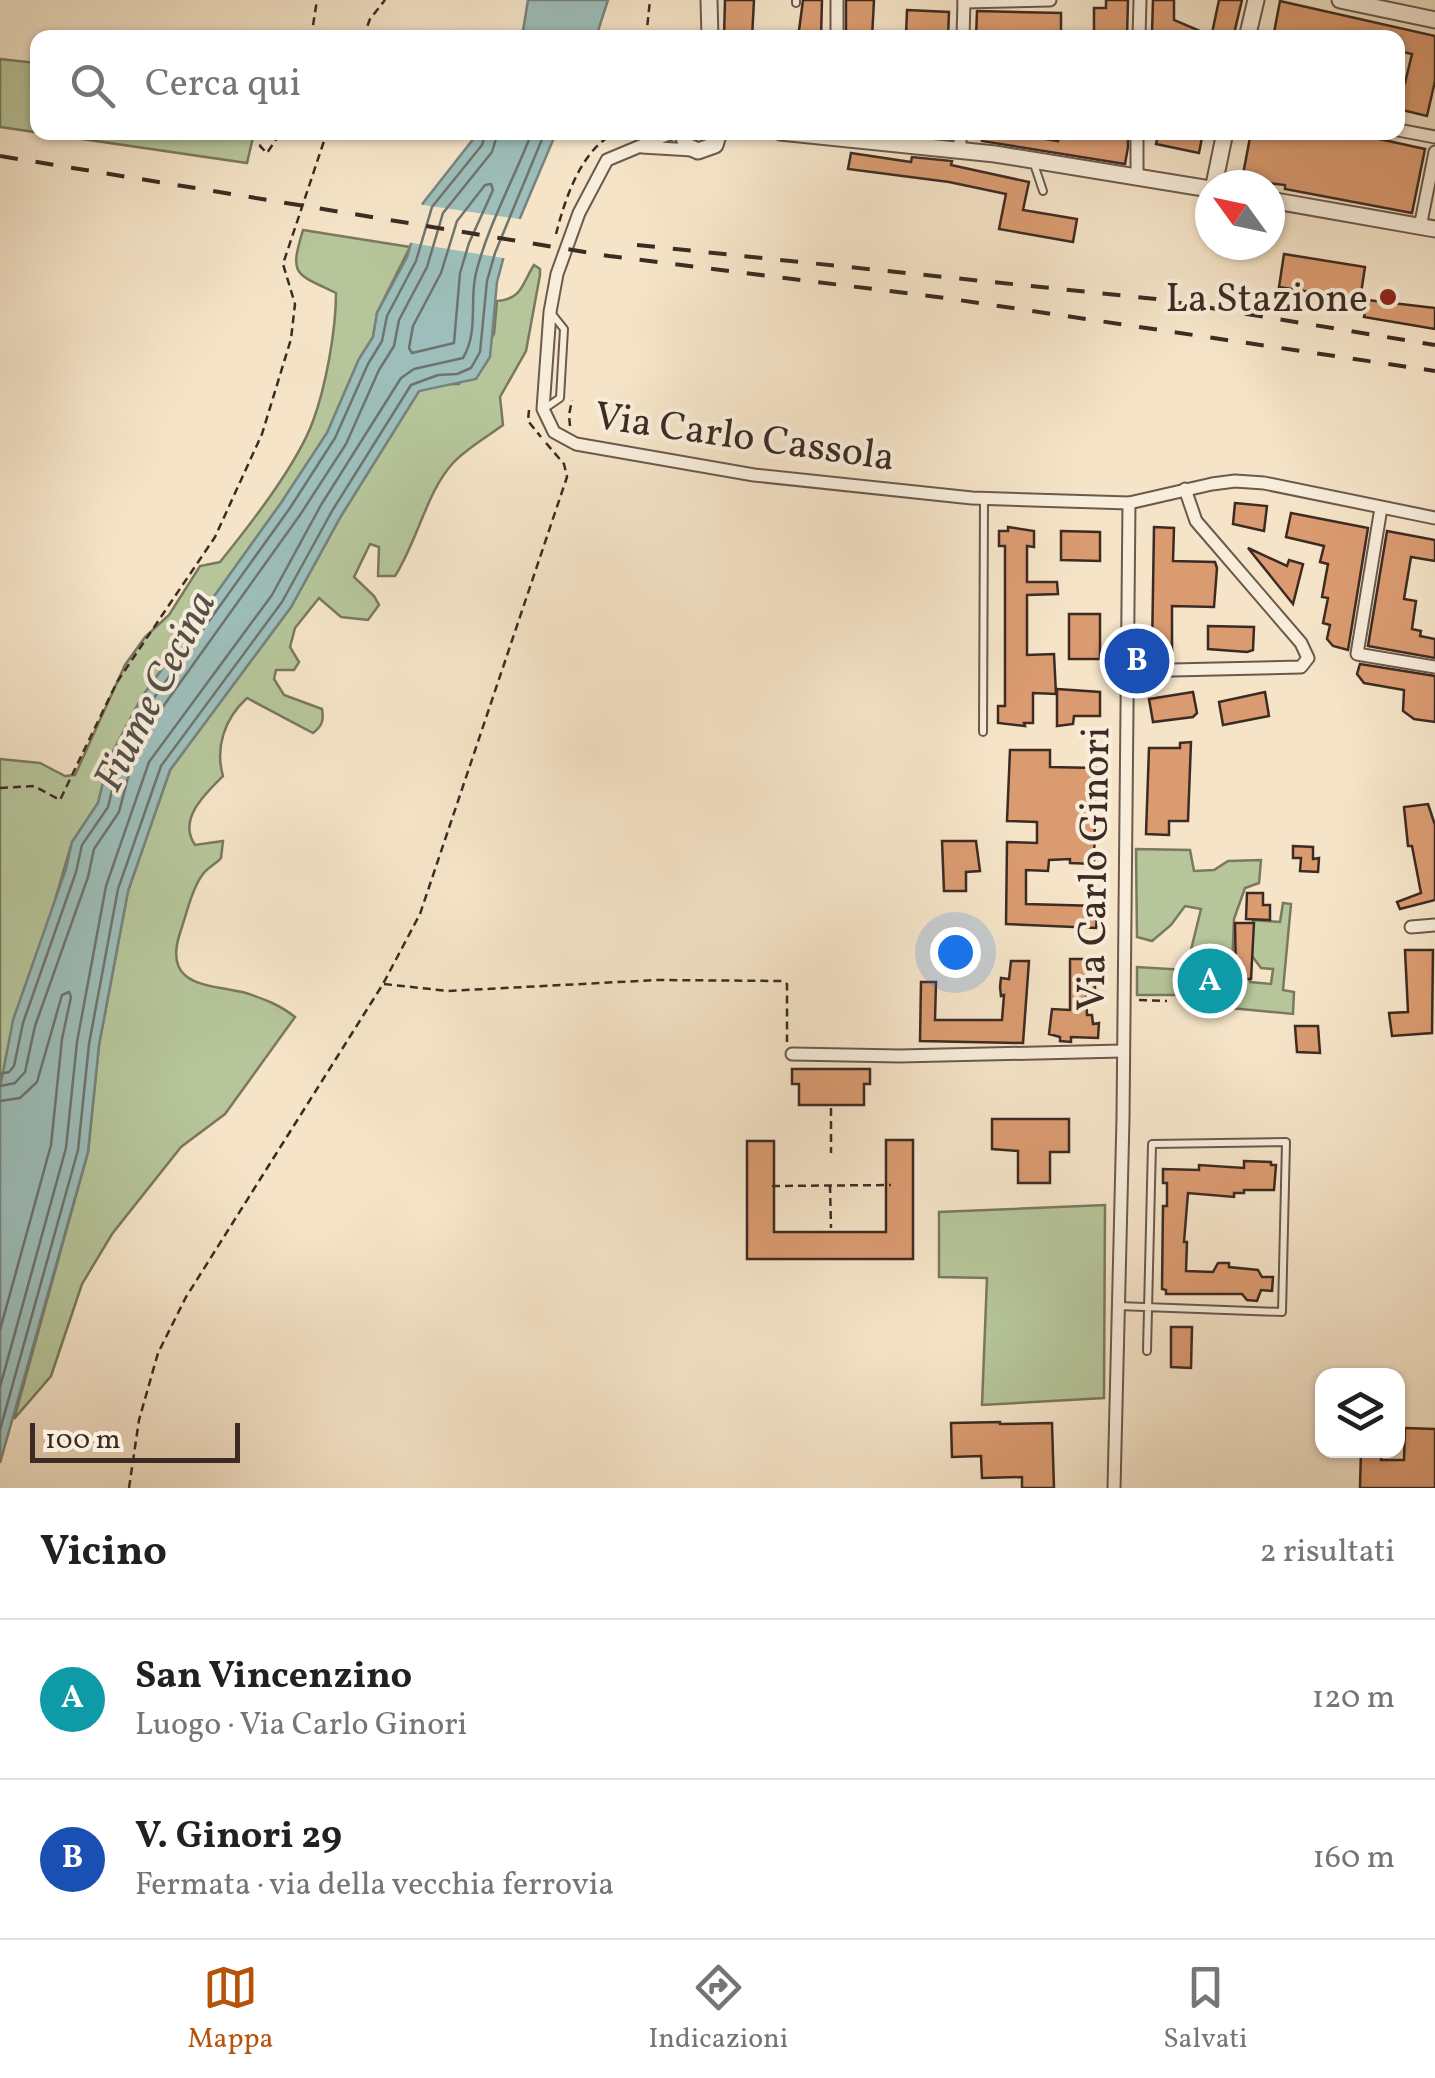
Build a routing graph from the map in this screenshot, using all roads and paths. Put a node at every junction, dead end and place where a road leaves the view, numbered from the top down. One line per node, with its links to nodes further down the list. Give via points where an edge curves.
1 (317, 0): 12 (path)
2 (385, 0): 13 (path)
3 (650, 0): 14 (path)
4 (709, 0): 15 (street)
5 (837, 0): 16 (street)
6 (1050, 0): 10 (street)
7 (1140, 0): 18 (street)
8 (1256, 0): 19 (street)
9 (1340, 0): 11 (street)
10 (964, 1): 17 (street)
11 (1435, 20)
12 (312, 30)
13 (366, 30)
14 (647, 30)
15 (710, 30)
16 (836, 30)
17 (963, 30)
18 (1139, 30)
19 (1249, 30)
20 (1405, 131): 21 (street)
21 (1435, 137)
22 (262, 140): 23 (path, via 267,153)
23 (276, 140)
24 (324, 140): 54 (path, via 283,264 294,304 292,338 262,434 215,538 117,682 60,800 34,786)
25 (601, 140): 44 (path, via 561,214)
26 (655, 140): 33 (street, Via Carlo Cassola)
27 (684, 140): 34 (street)
28 (715, 140): 34 (street, via 710,148)
29 (882, 140): 35 (street)
30 (960, 140): 35 (street)
31 (1138, 140): 39 (street)
32 (1224, 140): 38 (street)
33 (638, 147): 34 (street); 47 (street, Via Carlo Cassola, via 607,160 557,274 543,409 554,432 576,444 754,475)
34 (692, 150)
35 (960, 150): 37 (street)
36 (1435, 152): 43 (street)
37 (1033, 160): 39 (street); 41 (lane)
38 (1216, 170)
39 (1137, 176): 40 (street)
40 (1195, 185)
41 (1043, 190)
42 (1285, 203): 43 (street)
43 (1428, 228)
44 (554, 244)
45 (530, 402): 57 (path, via 528,421 567,477 444,848 420,914)
46 (1185, 489): 48 (street); 49 (street, via 1264,482); 52 (street, via 1196,521 1308,658 1301,666)
47 (984, 498): 48 (street, Via Carlo Cassola); 53 (lane)
48 (1129, 503): 52 (street, Via Carlo Ginori)
49 (1381, 508): 50 (street); 51 (street, via 1357,654)
50 (1435, 518)
51 (1435, 667)
52 (1128, 671): 58 (street, Via Carlo Ginori)
53 (984, 732)
54 (0, 788)
55 (1435, 925): 56 (street)
56 (1411, 927)
57 (383, 984): 61 (path, via 448,991 782,980); 71 (path, via 186,1296 158,1353)
58 (1123, 998): 59 (path); 60 (street, Via Carlo Ginori)
59 (1167, 1002)
60 (1122, 1051): 61 (street); 68 (street, Via Carlo Ginori)
61 (792, 1054)
62 (831, 1108): 63 (path)
63 (831, 1153)
64 (891, 1185): 66 (path)
65 (772, 1186): 66 (path)
66 (830, 1186): 67 (path)
67 (831, 1228)
68 (1117, 1306): 69 (lane); 72 (street, Via Carlo Ginori)
69 (1148, 1308): 69 (lane, via 1152,1144 1286,1142 1282,1312); 70 (lane)
70 (1147, 1351)
71 (130, 1488)
72 (1114, 1488)

